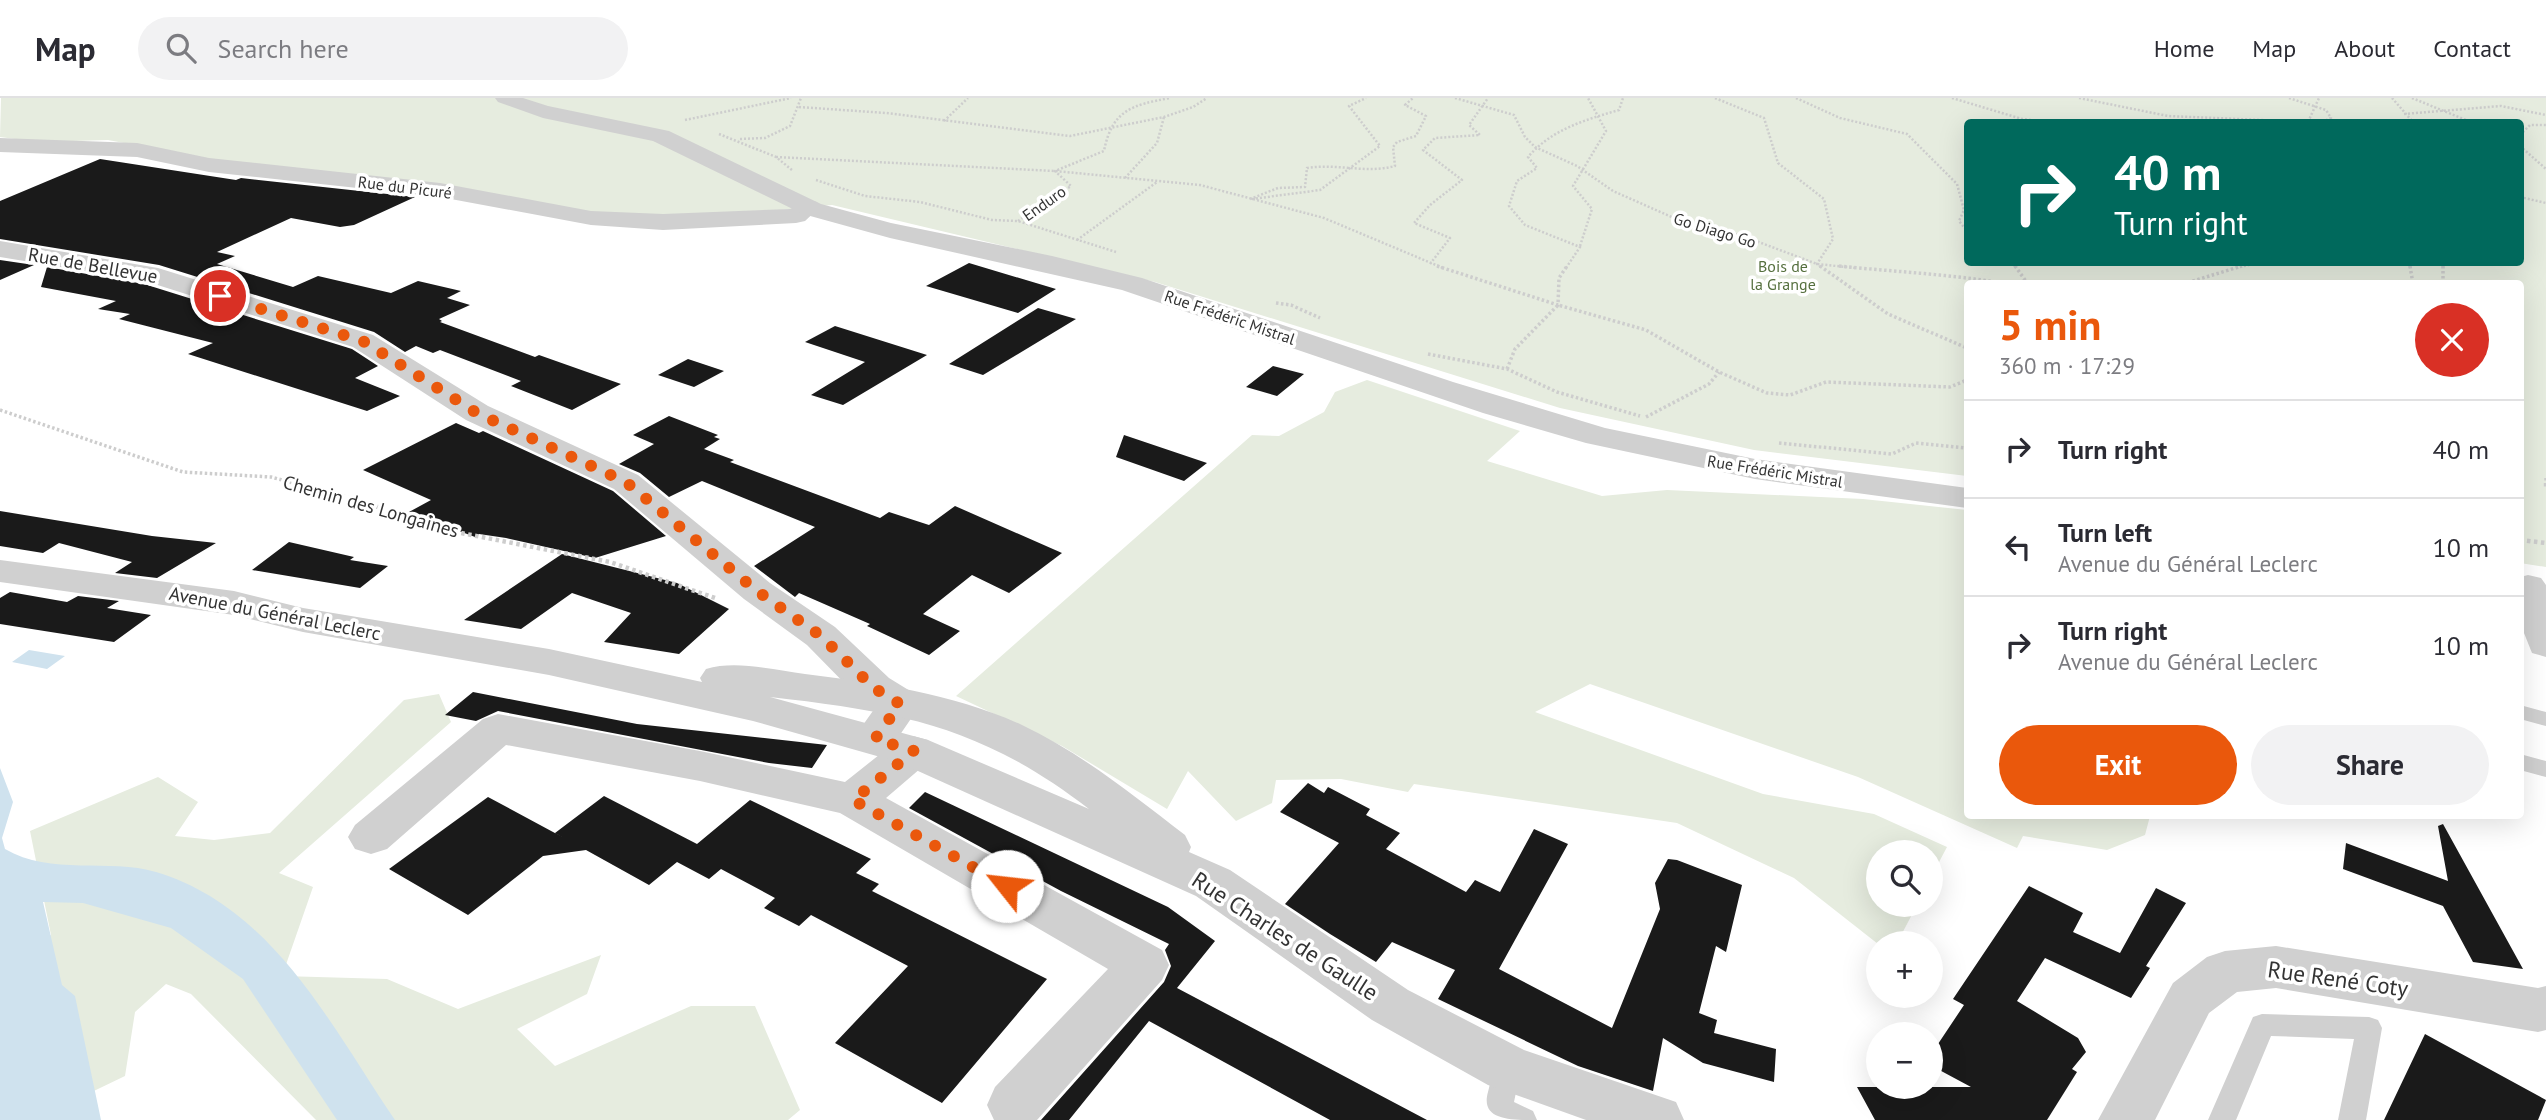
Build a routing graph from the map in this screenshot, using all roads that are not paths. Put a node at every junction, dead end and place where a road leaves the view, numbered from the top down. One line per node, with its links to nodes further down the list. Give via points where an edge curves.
1 (506, 98): 3 (street, Rue Frédéric Mistral, via 529,110 658,135 705,153)
2 (0, 145): 3 (street, Rue du Picuré, via 137,150 209,166 440,190 591,218 663,222 796,216)
3 (808, 207): 5 (street, Rue Frédéric Mistral, via 1132,284 1424,384 1648,449 1794,477)
4 (0, 249): 10 (street, Rue de Bellevue, via 149,274 363,341 477,413 626,482 757,591 821,636 874,688)
5 (1964, 498)
6 (0, 571): 9 (street, Avenue du Général Leclerc, via 234,603 303,621)
7 (2531, 586): 8 (street)
8 (2546, 644)
9 (549, 662): 10 (street, Avenue du Général Leclerc, via 825,690); 14 (street, Avenue du Général Leclerc, via 755,707)
10 (900, 704): 12 (street, Avenue du Général Leclerc); 14 (street)
11 (2524, 713): 13 (lane)
12 (950, 716): 14 (street); 19 (street, Avenue du Général Leclerc, via 982,725 1040,754)
13 (2546, 719)
14 (894, 745): 17 (street); 19 (street, Rue Charles de Gaulle)
15 (2524, 763): 16 (lane)
16 (2546, 769)
17 (853, 800): 18 (street, via 498,729); 22 (street, via 1144,965)
18 (371, 837)
19 (1213, 883): 21 (street, Rue Charles de Gaulle, via 1390,1004)
20 (2546, 1008): 25 (street, Rue René Coty, via 2276,967 2225,972 2191,998)
21 (1507, 1068): 23 (lane, via 1499,1108); 24 (street, Rue Charles de Gaulle)
22 (1015, 1105)
23 (1523, 1120)
24 (1656, 1120)
25 (2126, 1120)
26 (2222, 1120): 27 (lane, via 2262,1025 2369,1028)
27 (2352, 1120)

